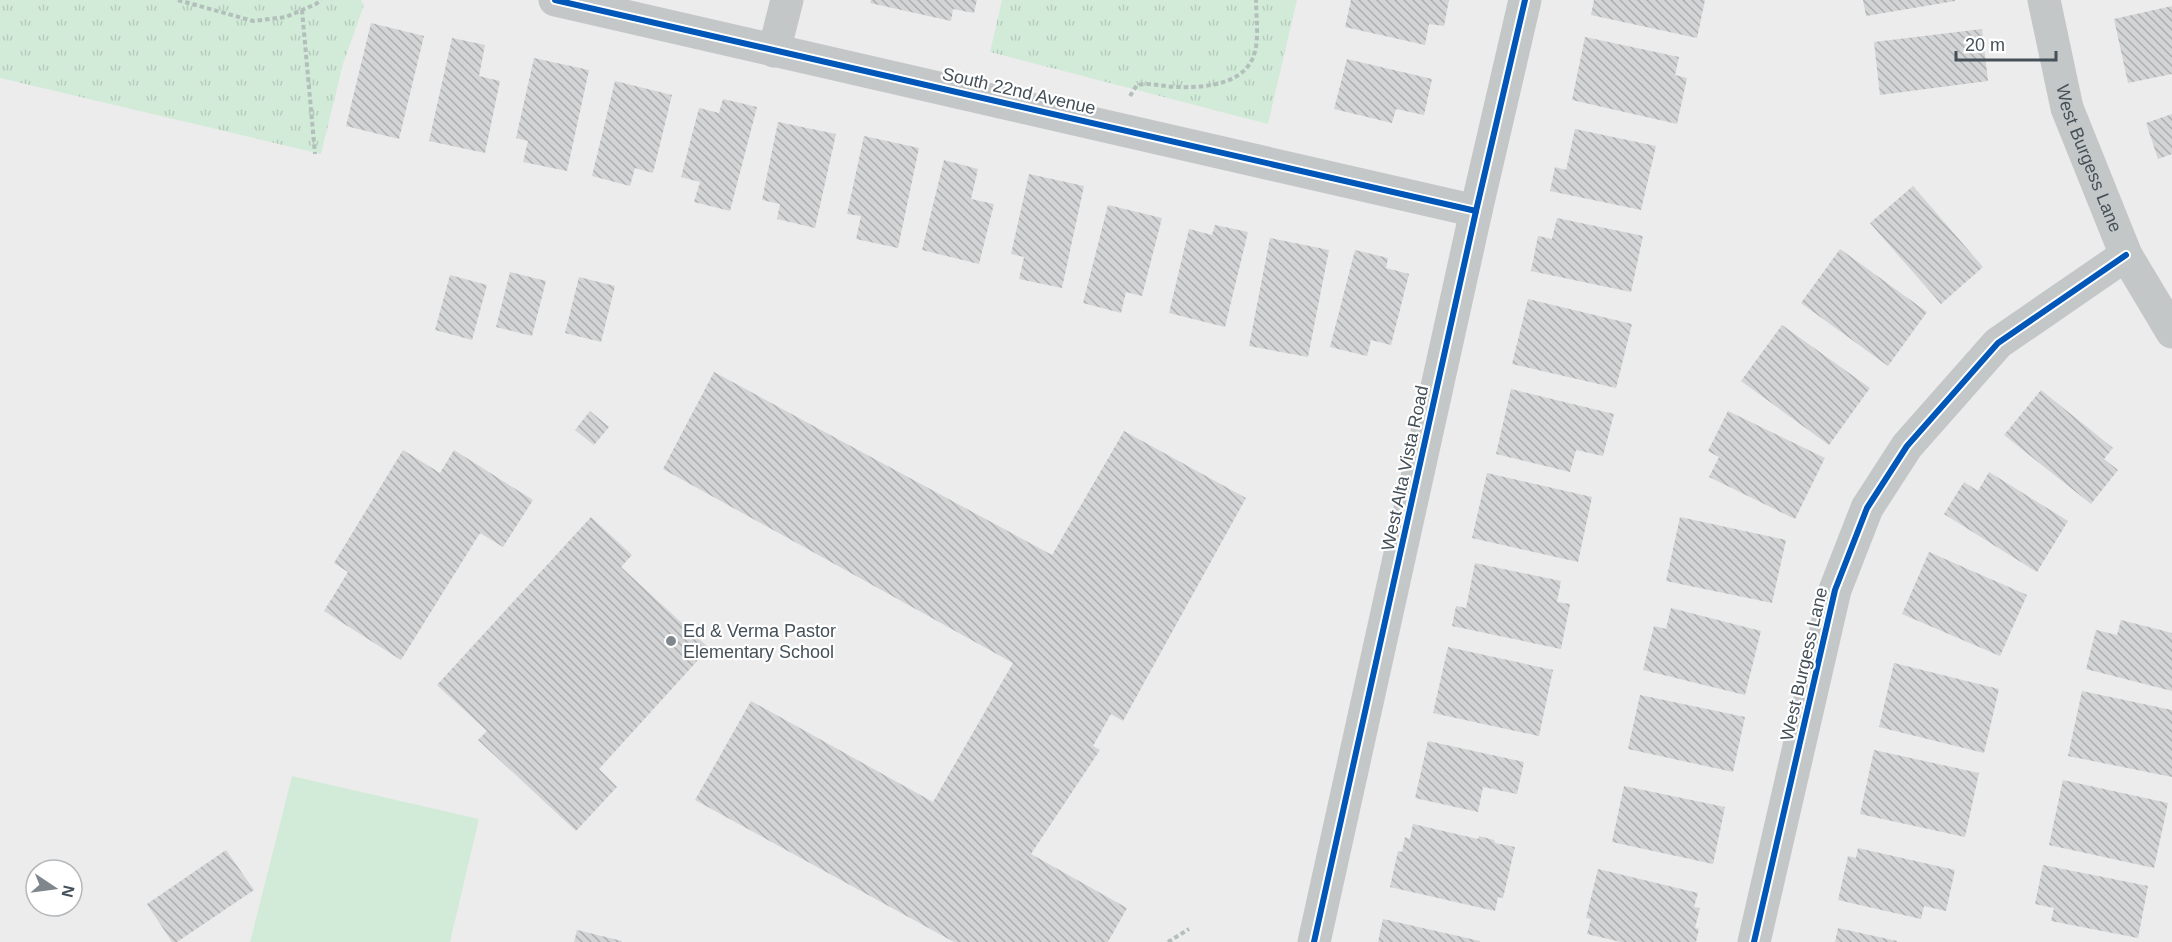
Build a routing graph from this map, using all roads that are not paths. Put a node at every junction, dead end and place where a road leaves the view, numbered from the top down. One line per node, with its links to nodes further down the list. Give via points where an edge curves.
1 (555, 0): 5 (street, South 22nd Avenue)
2 (787, 0): 5 (street)
3 (1525, 0): 6 (street, West Alta Vista Road)
4 (2044, 0): 7 (street, West Burgess Lane, via 2067,108)
5 (774, 51): 6 (street, South 22nd Avenue)
6 (1476, 211): 9 (street, West Alta Vista Road)
7 (2126, 255): 8 (street); 10 (street, West Burgess Lane, via 1998,343 1907,446 1867,508 1835,590)
8 (2172, 332)
9 (1314, 942)
10 (1754, 942)

